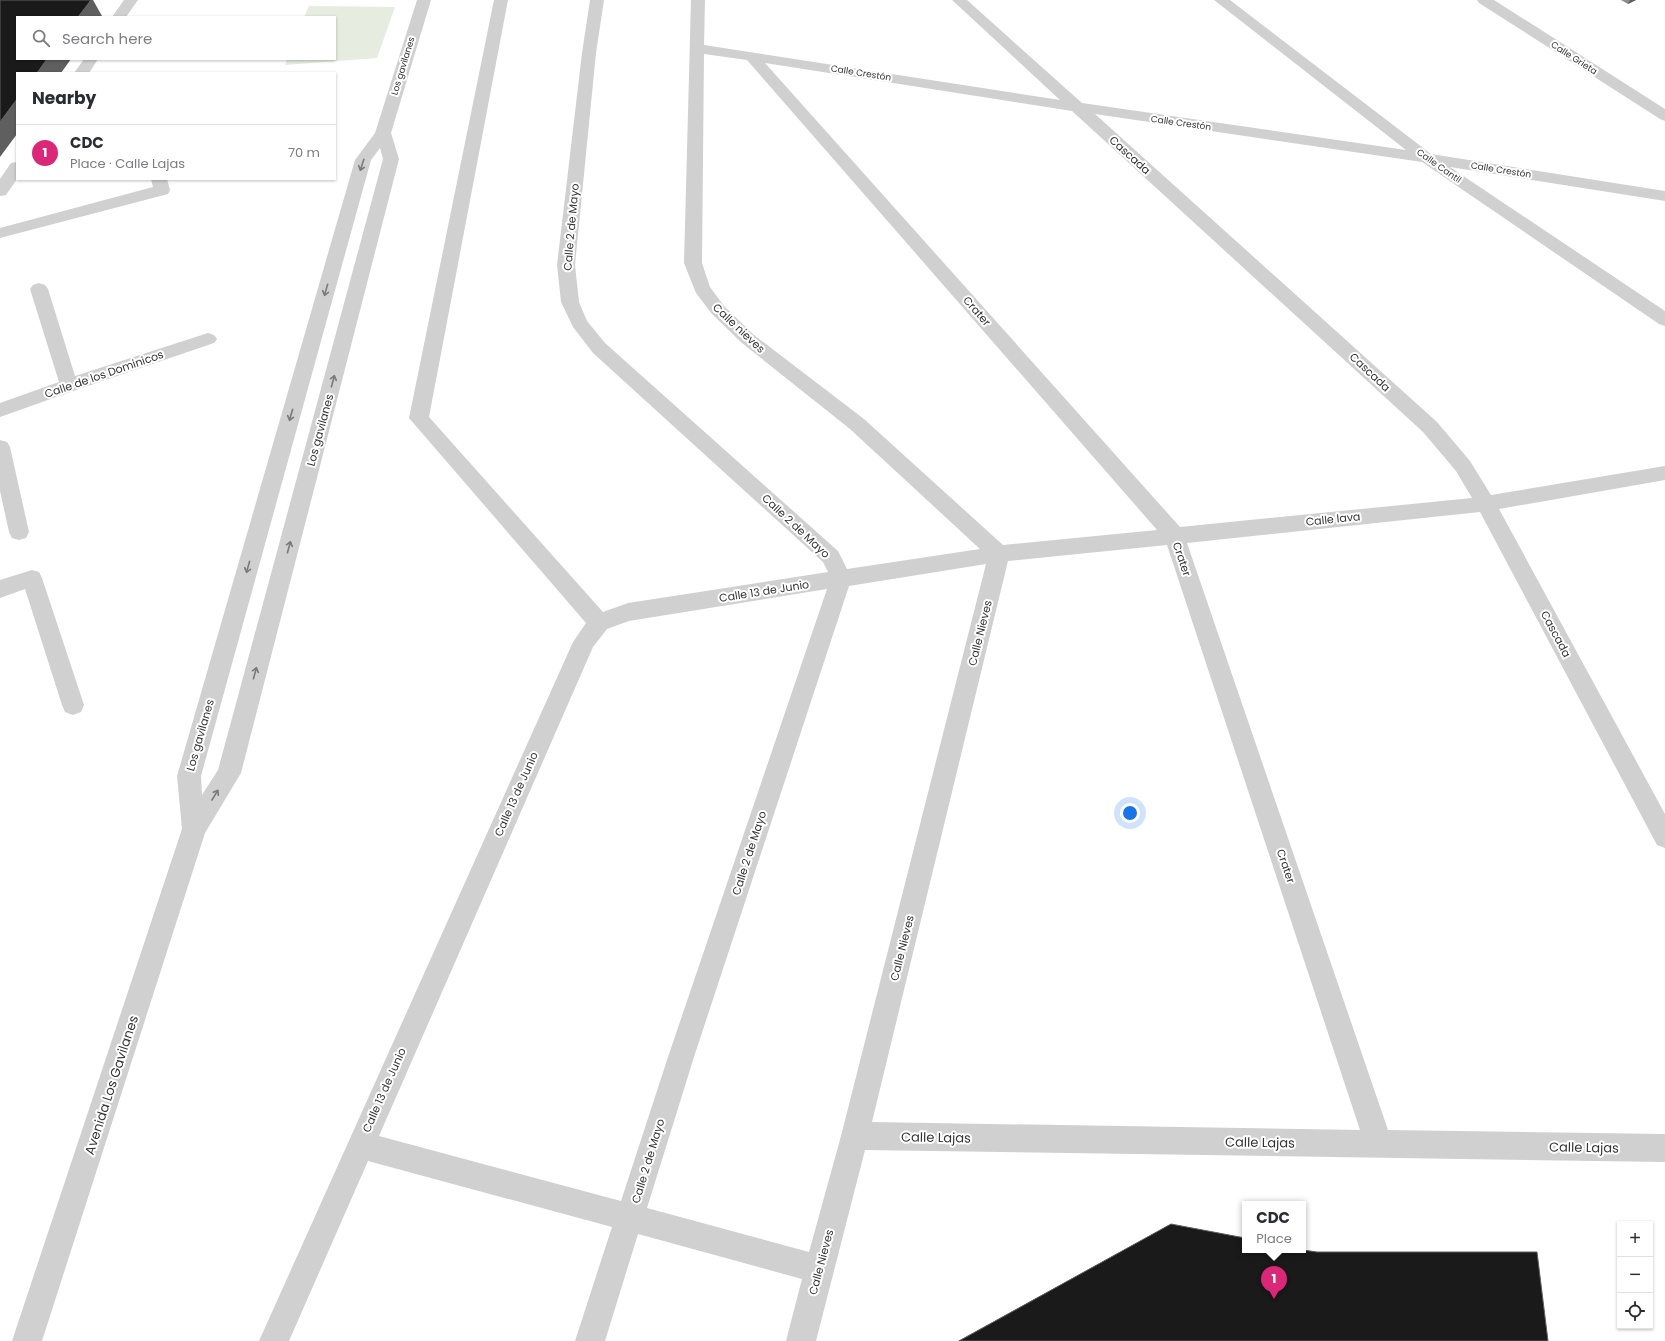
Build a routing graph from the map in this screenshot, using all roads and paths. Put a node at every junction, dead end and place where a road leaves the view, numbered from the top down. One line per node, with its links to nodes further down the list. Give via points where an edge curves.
1 (131, 0): 9 (street)
2 (424, 0): 16 (street, Los gavilanes)
3 (501, 0): 38 (street, via 419,418)
4 (596, 0): 36 (street, Calle 2 de Mayo, via 566,265 570,302 579,322 599,348 831,557)
5 (698, 0): 10 (street, Calle nieves)
6 (959, 0): 14 (street, Cascada)
7 (1221, 0): 17 (street, Calle Cantil)
8 (1484, 0): 15 (street, Calle Grieta)
9 (120, 16)
10 (697, 48): 11 (street, Calle Crestón); 35 (street, Calle nieves, via 693,263 702,288 718,310 748,339 857,424)
11 (751, 56): 14 (street, Calle Crestón); 34 (street, Crater)
12 (90, 60): 13 (street)
13 (82, 72)
14 (1075, 106): 17 (street, Calle Crestón); 32 (street, Cascada, via 1430,427 1463,466)
15 (1665, 116)
16 (383, 133): 25 (street, Los gavilanes, one-way to 25, via 363,160); 26 (street, Los gavilanes, via 392,159)
17 (1426, 158): 21 (street, Calle Crestón); 24 (street, Calle Cantil)
18 (16, 168): 20 (street)
19 (159, 180): 22 (street, via 162,190)
20 (0, 192)
21 (1665, 196)
22 (0, 233)
23 (39, 289): 28 (street)
24 (1665, 320)
25 (315, 330): 26 (street); 40 (street, Los gavilanes, one-way to 40, via 189,776)
26 (346, 330): 40 (street, Los gavilanes, one-way to 26, via 229,773)
27 (208, 339): 28 (street, Calle de los Dominicos)
28 (69, 385): 29 (street, Calle de los Dominicos)
29 (0, 410)
30 (0, 447): 33 (street)
31 (1665, 473): 32 (street, Calle lava)
32 (1486, 504): 34 (street, Calle lava); 41 (street, Cascada)
33 (19, 532)
34 (1174, 536): 35 (street, Calle lava); 43 (street, Crater)
35 (999, 554): 36 (street, Calle 13 de Junio); 42 (street, Calle Nieves)
36 (841, 578): 38 (street, Calle 13 de Junio, via 628,612); 46 (street, Calle 2 de Mayo, via 681,1057)
37 (0, 589): 39 (street, via 32,578)
38 (599, 623): 44 (street, Calle 13 de Junio, via 584,642)
39 (73, 705)
40 (194, 829): 48 (street, Avenida Los Gavilanes)
41 (1665, 837)
42 (855, 1136): 43 (street, Calle Lajas); 47 (street, Calle Nieves)
43 (1379, 1144): 45 (street, Calle Lajas)
44 (360, 1146): 46 (street, Calle 2 de Mayo); 49 (street, Calle 13 de Junio)
45 (1665, 1148)
46 (630, 1219): 47 (street, Calle 2 de Mayo); 50 (street, Calle 2 de Mayo)
47 (819, 1269): 51 (street, Calle Nieves)
48 (27, 1341)
49 (274, 1341)
50 (590, 1341)
51 (801, 1341)

